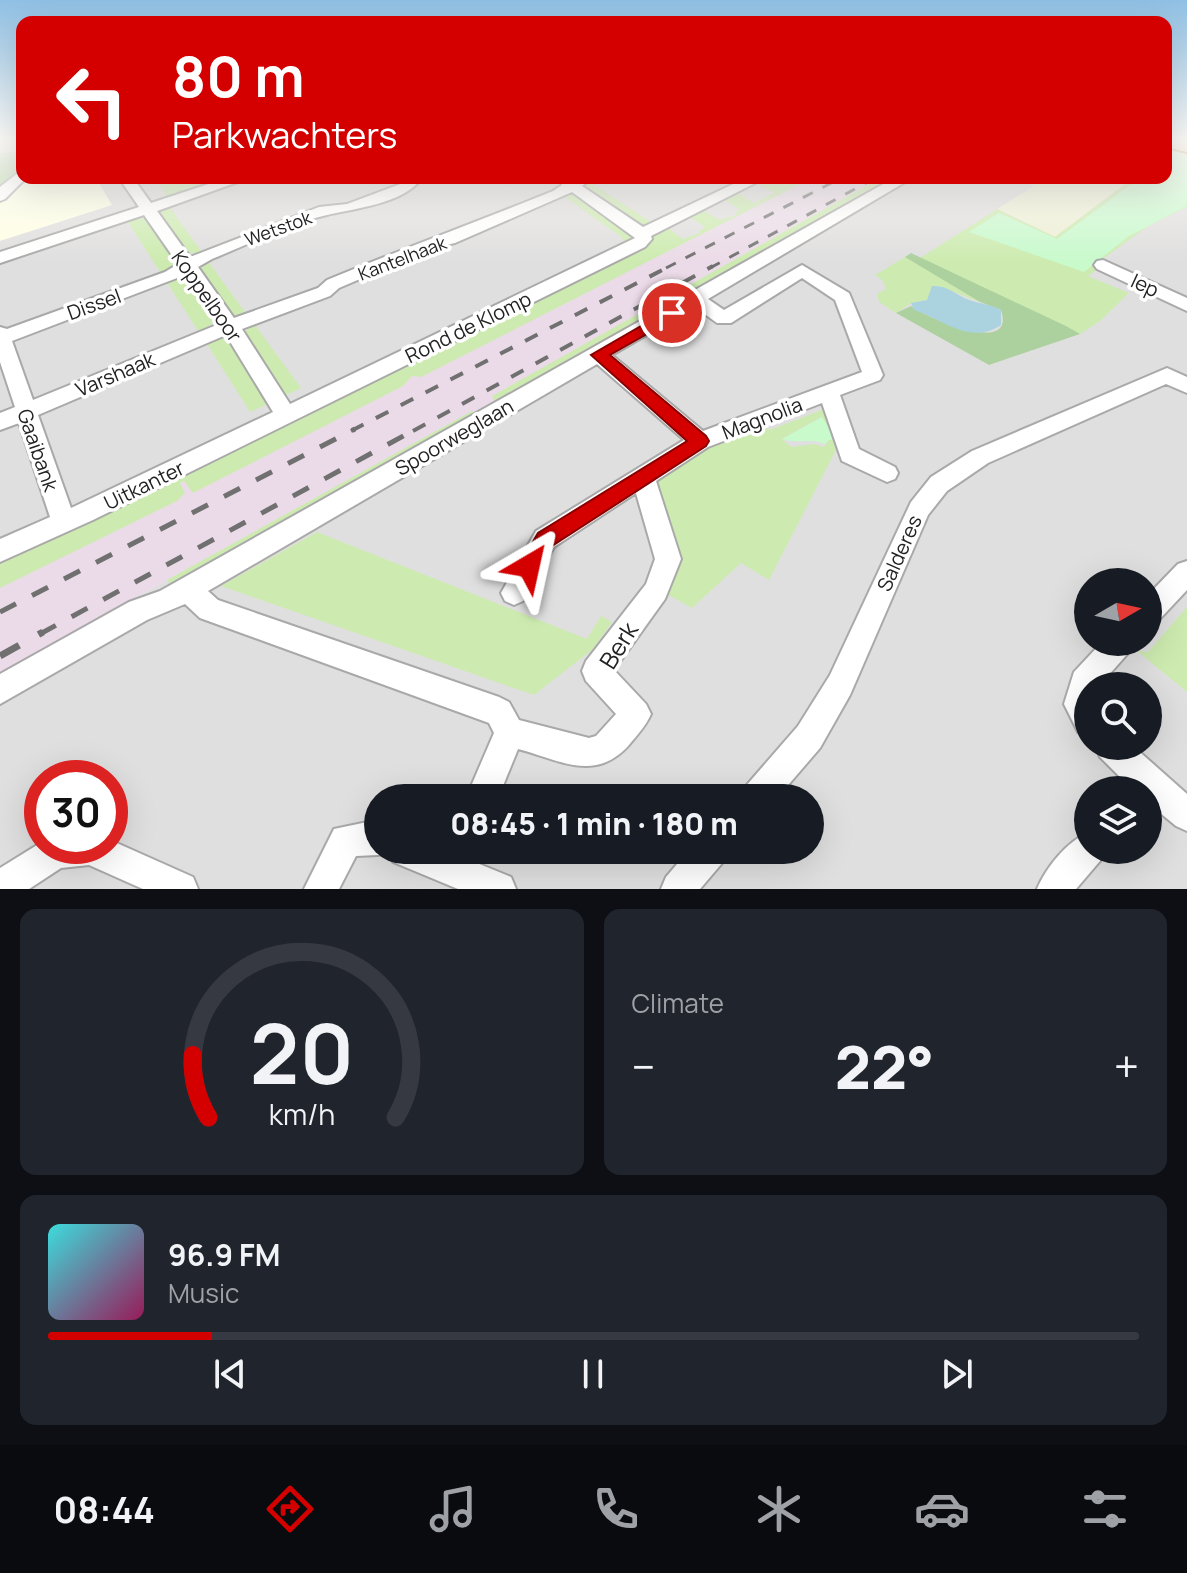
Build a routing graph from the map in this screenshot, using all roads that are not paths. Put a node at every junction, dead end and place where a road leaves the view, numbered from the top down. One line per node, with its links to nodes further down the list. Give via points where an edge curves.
1 (16, 180): 9 (street)
2 (130, 184): 10 (street, Koppelboor)
3 (220, 184): 10 (street)
4 (410, 184): 15 (street, Wetstok, via 349,208 325,210)
5 (566, 184): 18 (street, Kantelhaak)
6 (577, 184): 11 (street)
7 (746, 184): 11 (street, Rond de Klomp)
8 (895, 184): 16 (street, Spoorweglaan)
9 (0, 196)
10 (144, 205): 12 (street); 13 (street); 15 (street, Koppelboor)
11 (642, 234): 24 (street, Rond de Klomp, via 639,243)
12 (0, 247)
13 (0, 258)
14 (1103, 265): 17 (street, Iep)
15 (185, 266): 18 (street, Koppelboor); 19 (street, Dissel, via 171,276)
16 (696, 299): 20 (street, Spoorweglaan); 22 (street, Magnolia, via 724,319 802,270 843,297 873,375)
17 (1185, 302)
18 (232, 329): 23 (street, Varshaak); 24 (street, Koppelboor)
19 (1, 337): 23 (street, Gaaibank)
20 (599, 355): 26 (street); 32 (street, Spoorweglaan)
21 (1180, 376): 42 (street, Salderes, via 980,457 939,484 919,509 840,685 809,737)
22 (829, 392): 26 (street, Magnolia); 27 (street, Magnolia, via 850,455)
23 (25, 412): 25 (street, Varshaak); 29 (street, Gaaibank)
24 (286, 415): 29 (street, Uitkanter)
25 (0, 422)
26 (700, 441): 28 (street, Magnolia)
27 (887, 473)
28 (643, 477): 33 (street, Magnolia, via 545,539); 38 (street, Berk, via 668,559 656,591 596,671 636,714 605,749 589,753)
29 (63, 520): 30 (street, Uitkanter)
30 (0, 551)
31 (1187, 572): 34 (street)
32 (188, 589): 37 (street, Spoorweglaan, via 138,611); 38 (street, Berk, via 209,609 499,712)
33 (514, 593)
34 (1162, 598)
35 (1107, 656): 36 (street)
36 (1093, 672)
37 (0, 690)
38 (510, 732): 41 (street)
39 (1122, 760): 40 (street)
40 (1134, 776)
41 (488, 784)
42 (768, 784)
43 (1162, 799): 44 (street)
44 (1187, 815)
45 (364, 838): 51 (street, via 346,841)
46 (462, 864): 52 (street)
47 (699, 864): 53 (street)
48 (1075, 864): 54 (street)
49 (0, 888): 50 (street, via 56,852 90,848)
50 (181, 889)
51 (321, 889)
52 (499, 889)
53 (678, 889)
54 (1054, 889)

